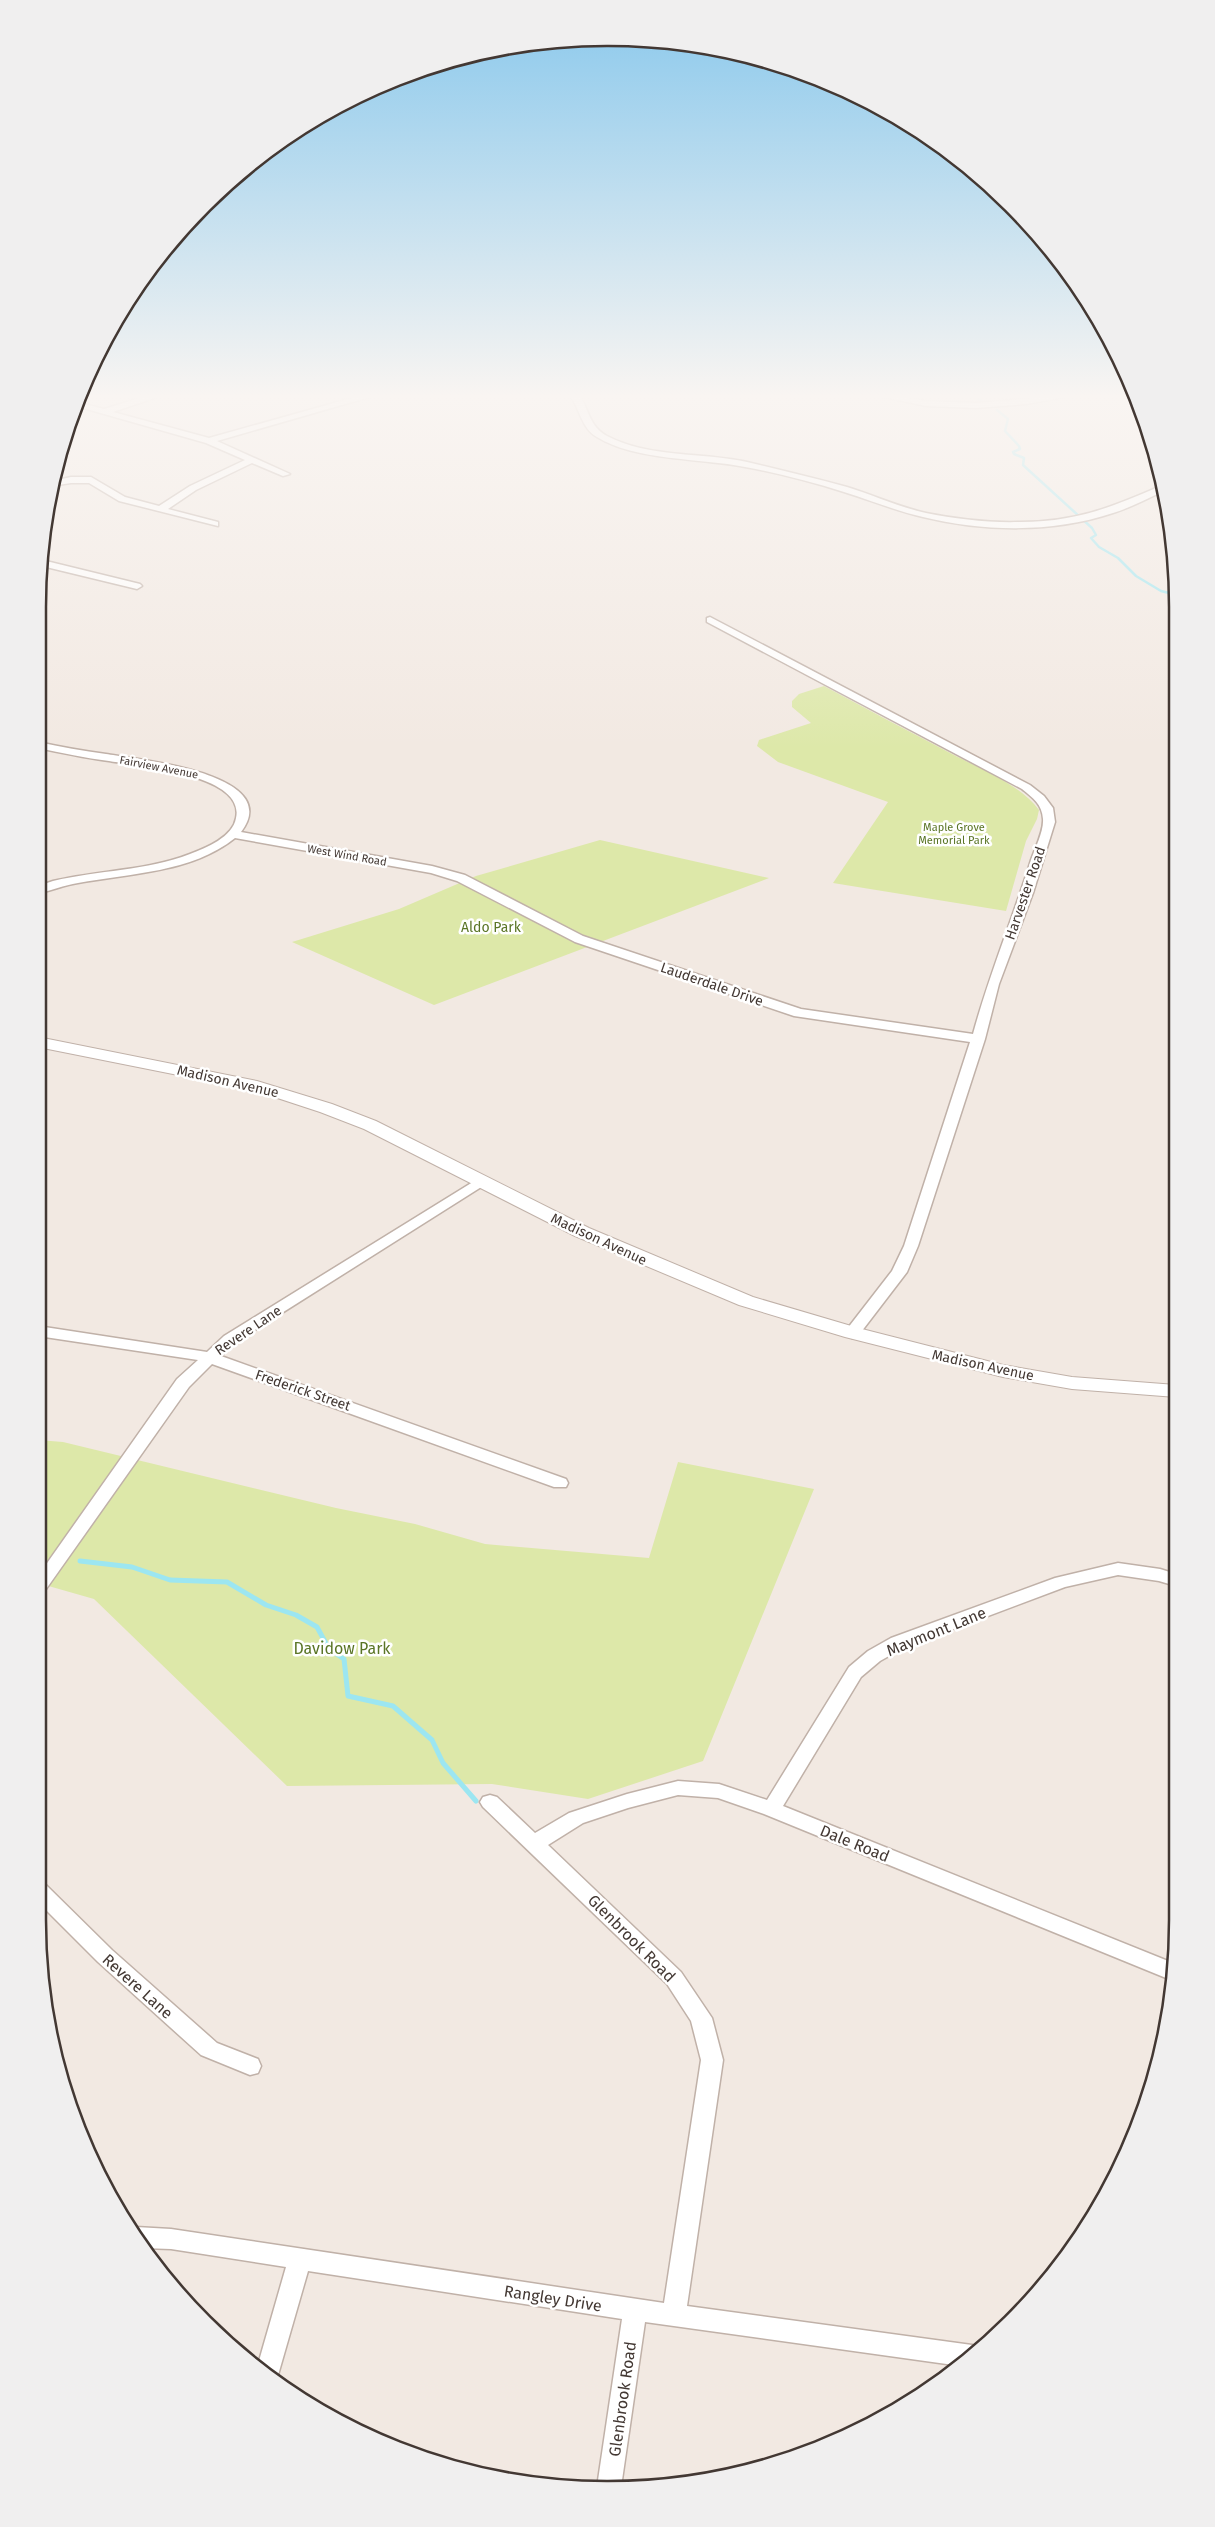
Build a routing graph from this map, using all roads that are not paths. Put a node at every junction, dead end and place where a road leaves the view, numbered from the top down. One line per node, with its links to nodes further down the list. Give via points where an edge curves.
1 (172, 512): 4 (street)
2 (915, 512): 3 (street, via 955,521 1022,525 1077,520)
3 (1107, 512)
4 (215, 524)
5 (48, 564): 6 (street)
6 (137, 586)
7 (710, 620): 12 (street, Harvester Road, via 1026,788 1047,808 1049,822 993,984)
8 (46, 746): 9 (street, Fairview Avenue, via 163,767 219,782 232,790 241,804 242,823)
9 (232, 834): 10 (street, West Wind Road, via 432,870); 11 (street, via 194,856 172,863 76,879)
10 (460, 878): 12 (street, Lauderdale Drive, via 579,939 790,1010)
11 (46, 888)
12 (978, 1039): 16 (street, Harvester Road, via 899,1272)
13 (46, 1044): 14 (street, Madison Avenue, via 211,1076 292,1097 355,1119)
14 (481, 1181): 16 (street, Madison Avenue, via 661,1267 746,1301); 17 (street, Revere Lane, via 230,1339)
15 (46, 1332): 17 (street, Frederick Street)
16 (852, 1333): 18 (street, Madison Avenue, via 1003,1371 1072,1382)
17 (208, 1357): 19 (street, Frederick Street); 20 (street, Revere Lane, via 183,1383)
18 (1169, 1390)
19 (560, 1483)
20 (46, 1577)
21 (1169, 1578): 23 (street, Maymont Lane, via 1118,1570 1061,1582 897,1643 874,1656 855,1672)
22 (490, 1802): 24 (street, Glenbrook Road)
23 (771, 1809): 24 (street, Dale Road, via 719,1791 678,1788 576,1818); 26 (street, Dale Road)
24 (535, 1843): 31 (street, Glenbrook Road, via 674,1978 701,2018 712,2060)
25 (46, 1898): 27 (street, Revere Lane, via 105,1956 209,2049)
26 (1167, 1970)
27 (250, 2066)
28 (146, 2238): 29 (street, Rangley Drive)
29 (300, 2260): 30 (street, Rangley Drive); 33 (street)
30 (635, 2310): 31 (street, Rangley Drive); 34 (street, Glenbrook Road)
31 (674, 2315): 32 (street, Rangley Drive)
32 (962, 2355)
33 (269, 2367)
34 (610, 2481)

